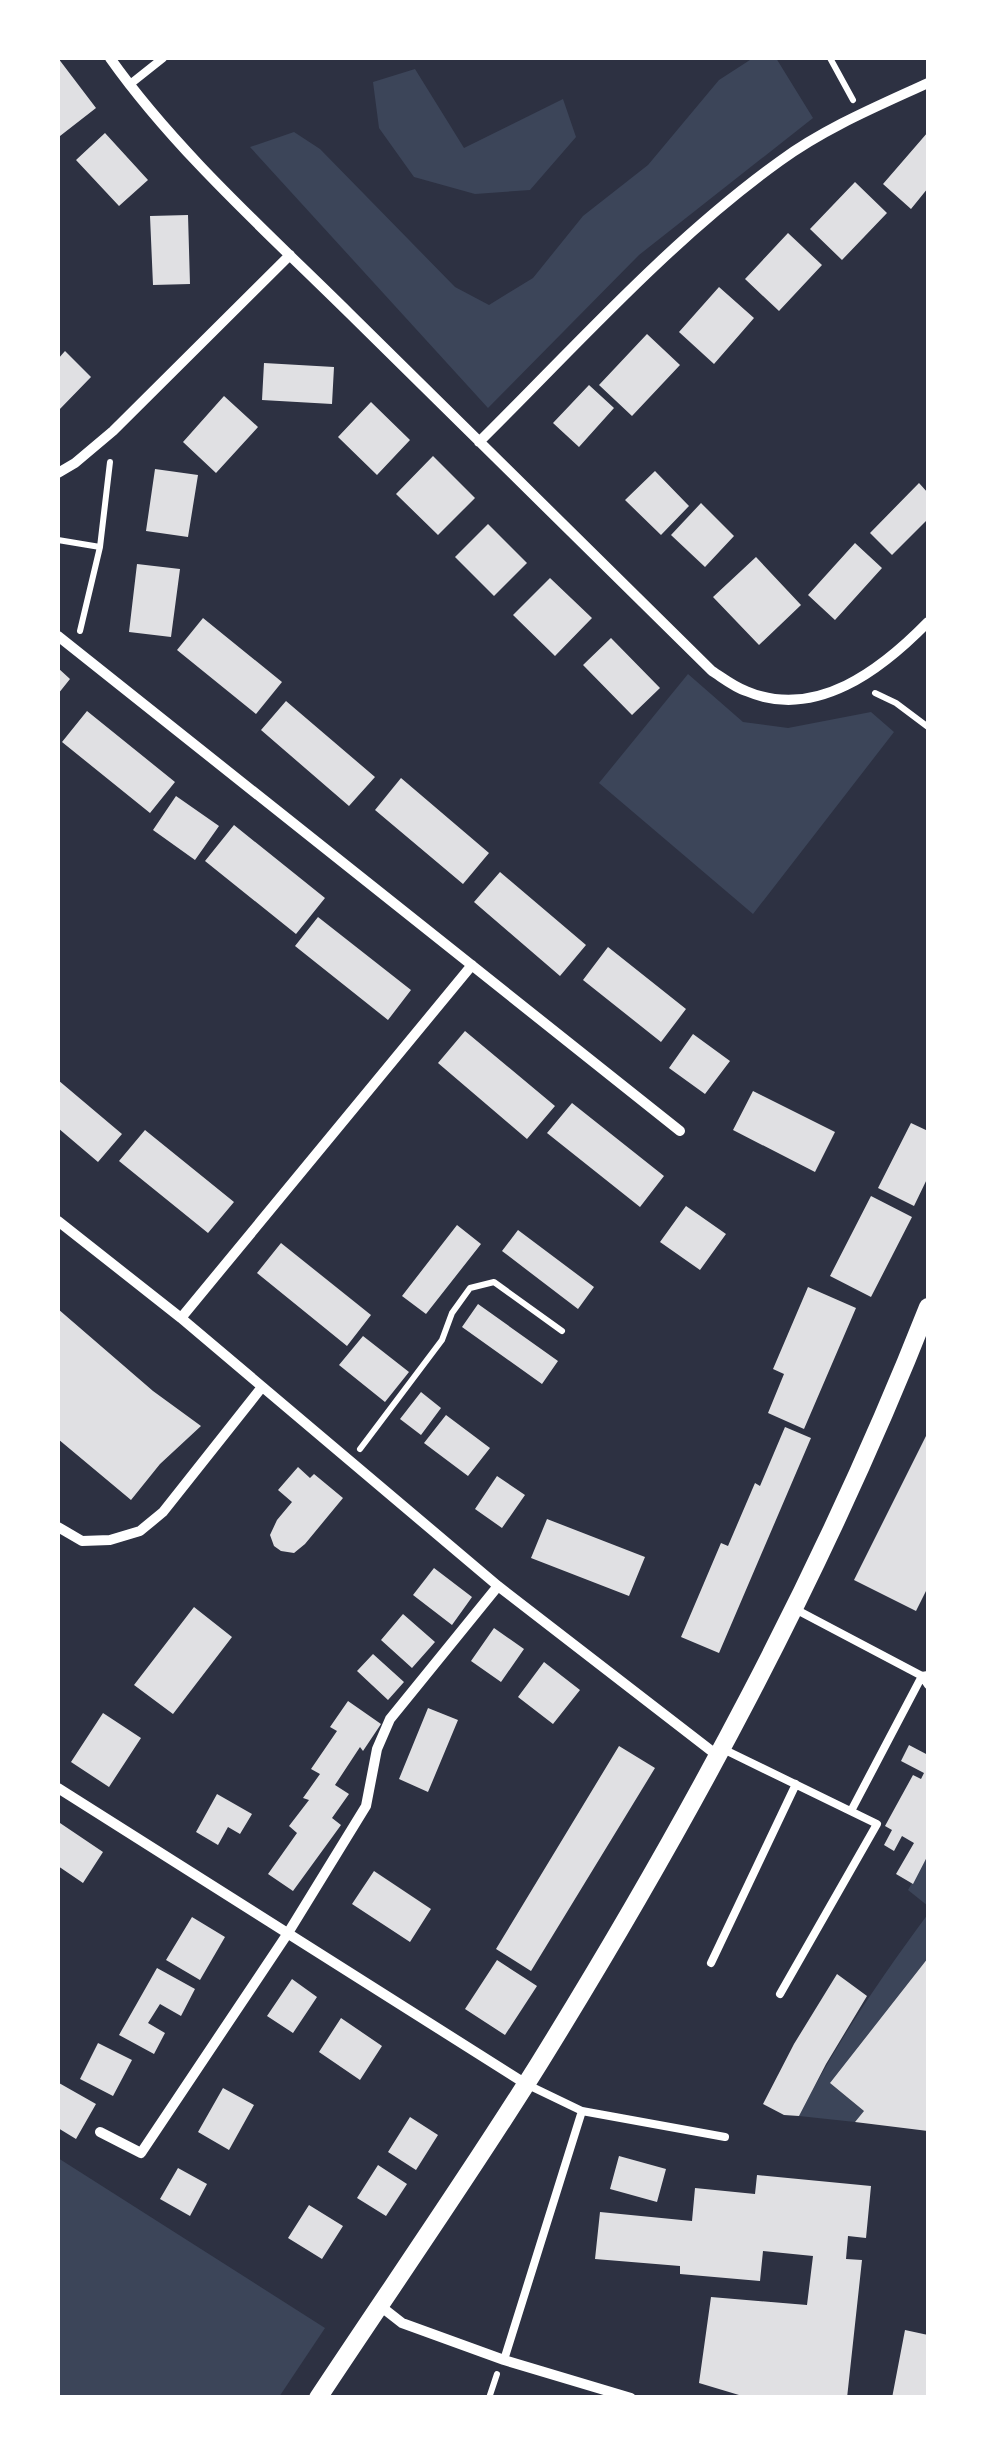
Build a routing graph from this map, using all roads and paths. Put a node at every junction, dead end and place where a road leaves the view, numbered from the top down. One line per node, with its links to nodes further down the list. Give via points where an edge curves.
1 (110, 58): 5 (street)
2 (163, 58): 5 (lane)
3 (830, 58): 6 (path)
4 (928, 82): 6 (street)
5 (129, 84): 7 (street)
6 (860, 114): 9 (street, via 783,159 698,226)
7 (290, 254): 8 (street); 9 (street)
8 (113, 430): 10 (street); 12 (path)
9 (479, 442): 16 (street, via 712,672 746,692 780,700 816,698)
10 (58, 473)
11 (58, 540): 12 (path)
12 (100, 548): 15 (path)
13 (928, 622): 16 (street)
14 (58, 636): 15 (street)
15 (75, 650): 18 (street)
16 (854, 683): 17 (path)
17 (928, 727)
18 (472, 965): 19 (street); 22 (street)
19 (680, 1131)
20 (58, 1221): 22 (street)
21 (928, 1308): 28 (street, via 882,1426)
22 (180, 1318): 24 (street)
23 (562, 1331): 25 (path, via 494,1282 470,1288 442,1340)
24 (262, 1387): 25 (street); 26 (street, via 163,1512 140,1531 82,1541)
25 (350, 1462): 27 (street)
26 (58, 1527)
27 (498, 1586): 31 (street); 35 (street, via 390,1720 366,1806)
28 (792, 1608): 29 (lane); 31 (street)
29 (925, 1675): 30 (lane); 34 (lane)
30 (928, 1685)
31 (721, 1753): 32 (lane); 38 (street)
32 (796, 1784): 34 (lane); 36 (lane)
33 (58, 1788): 35 (street)
34 (851, 1811): 37 (lane, via 877,1824)
35 (288, 1933): 38 (street); 40 (street, via 141,2153)
36 (711, 1962)
37 (780, 1994)
38 (526, 2084): 39 (lane); 42 (street)
39 (582, 2111): 41 (lane); 43 (lane)
40 (100, 2132)
41 (725, 2137)
42 (379, 2305): 43 (street, via 402,2323); 45 (street)
43 (504, 2360): 44 (street)
44 (608, 2394): 46 (street)
45 (318, 2398)
46 (631, 2398)

